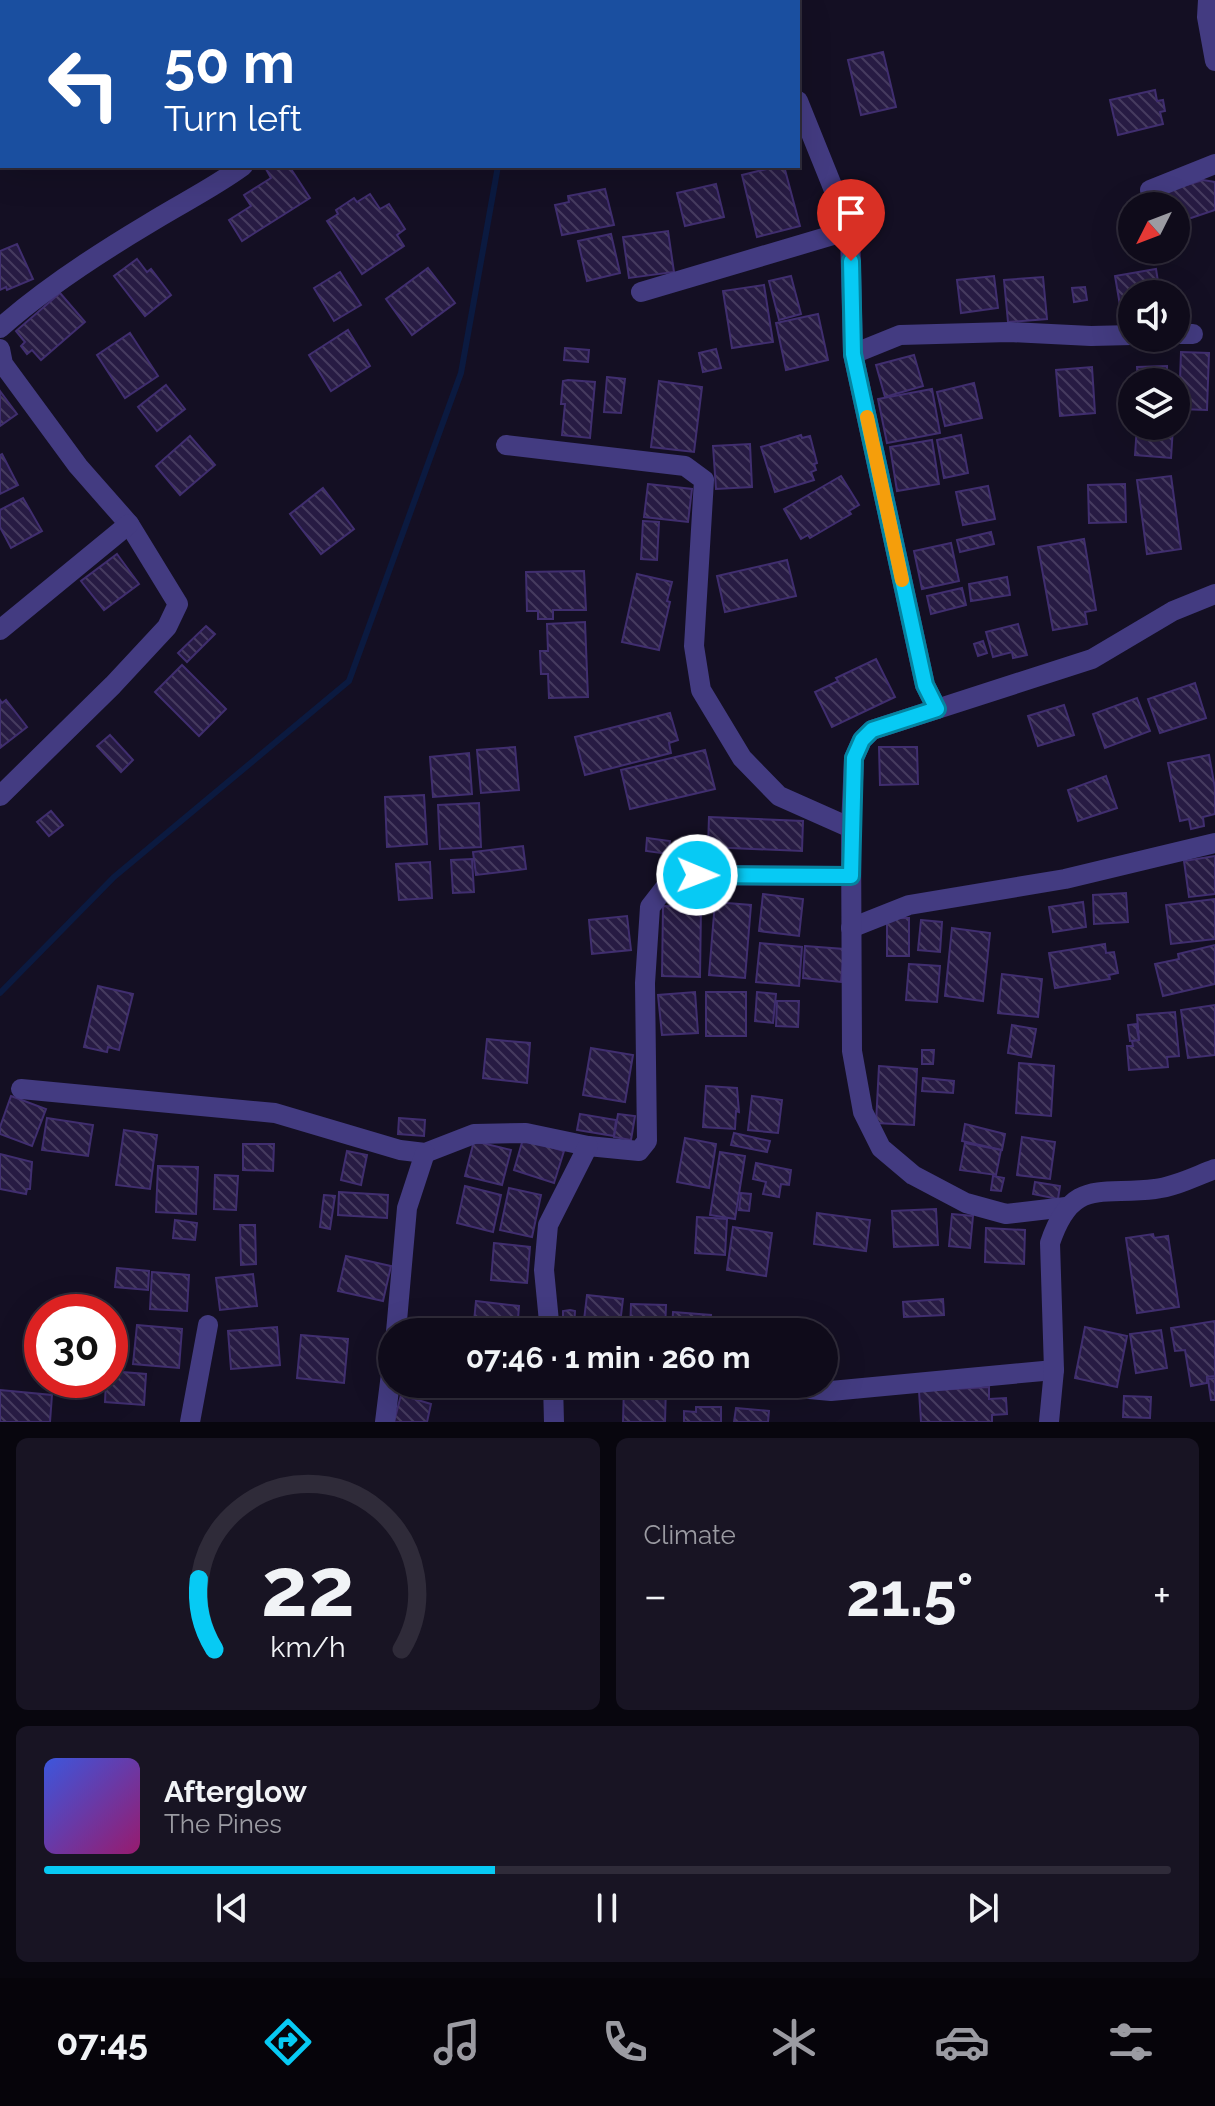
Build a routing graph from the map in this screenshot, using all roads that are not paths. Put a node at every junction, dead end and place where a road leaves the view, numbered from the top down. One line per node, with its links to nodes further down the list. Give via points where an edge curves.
1 (1208, 0): 2 (street)
2 (1215, 61)
3 (800, 106): 7 (street)
4 (1215, 164): 6 (street)
5 (240, 168): 9 (street, via 35,297)
6 (1150, 190)
7 (850, 230): 8 (street); 12 (street)
8 (641, 292)
9 (0, 328)
10 (1118, 335): 12 (street, via 900,335)
11 (0, 349): 14 (street, via 3,364 78,466)
12 (853, 354): 17 (street, via 925,685)
13 (506, 445): 19 (street, via 685,466 704,480 694,646 701,690 742,758 779,796)
14 (129, 524): 16 (street); 18 (street, via 178,604 167,627)
15 (1215, 594): 17 (street, via 1173,611 1092,659)
16 (0, 630)
17 (937, 709): 19 (street, via 872,730 862,740 854,758)
18 (0, 796)
19 (851, 828): 21 (street)
20 (1215, 843): 22 (street, via 1065,879 909,905)
21 (851, 876): 22 (street); 24 (street, via 697,875 664,889 650,907 645,983 647,1141 639,1151)
22 (851, 928): 27 (street, via 852,1051 863,1112 881,1148 913,1175 966,1203 1006,1214)
23 (21, 1089): 25 (street, via 275,1113)
24 (588, 1146): 25 (street, via 526,1133 474,1134); 29 (street, via 548,1225 544,1270)
25 (425, 1153): 28 (street, via 407,1208)
26 (1215, 1169): 27 (street, via 1155,1189 1103,1190)
27 (1066, 1207): 31 (street, via 1050,1243)
28 (397, 1318)
29 (549, 1318)
30 (208, 1325): 35 (street)
31 (1054, 1370): 32 (street); 38 (street)
32 (838, 1390)
33 (388, 1398): 36 (street)
34 (553, 1398): 37 (street)
35 (190, 1422)
36 (385, 1422)
37 (554, 1422)
38 (1049, 1422)

